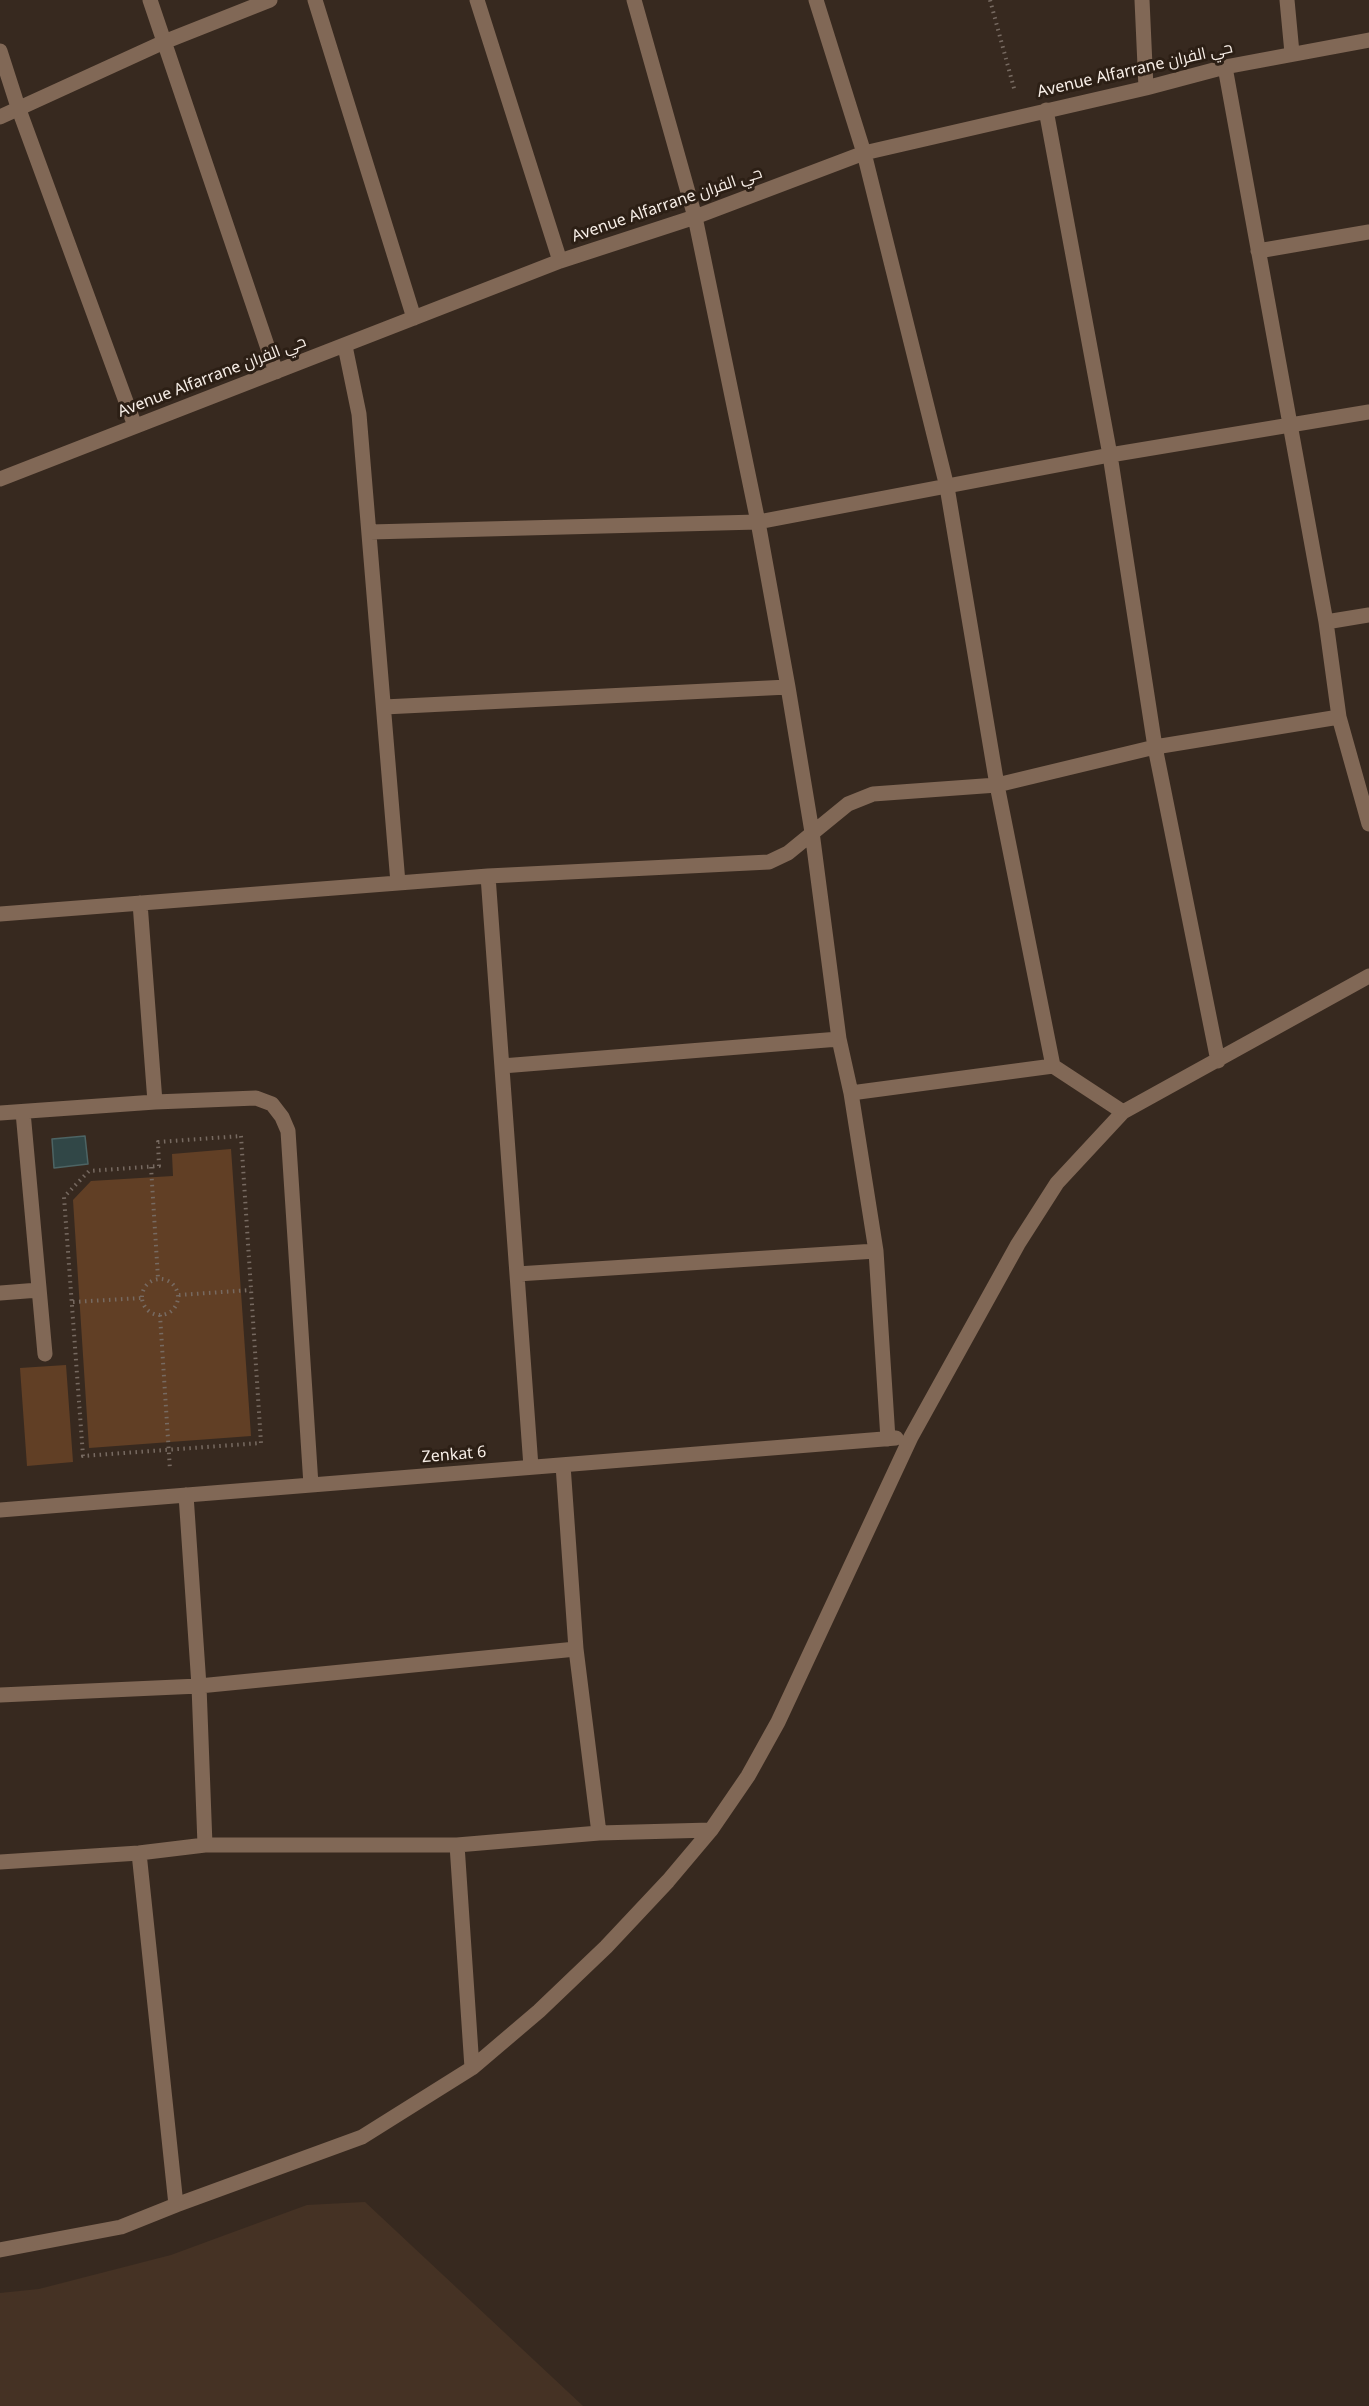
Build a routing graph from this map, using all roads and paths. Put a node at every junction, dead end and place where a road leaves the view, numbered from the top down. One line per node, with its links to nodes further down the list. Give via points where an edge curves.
1 (150, 0): 11 (street)
2 (270, 0): 11 (street)
3 (315, 0): 25 (street)
4 (477, 0): 24 (street)
5 (634, 0): 21 (street)
6 (816, 0): 20 (street)
7 (990, 0): 18 (path)
8 (1142, 0): 15 (street)
9 (1287, 0): 13 (street)
10 (1369, 40): 13 (street, Avenue Alfarrane حي الفران)
11 (164, 42): 16 (street); 27 (street)
12 (0, 51): 16 (street)
13 (1292, 53): 14 (street, Avenue Alfarrane حي الفران)
14 (1225, 67): 15 (street, Avenue Alfarrane حي الفران); 23 (street)
15 (1146, 88): 17 (street, Avenue Alfarrane حي الفران)
16 (18, 107): 19 (street); 30 (street)
17 (1046, 110): 18 (street, Avenue Alfarrane حي الفران); 31 (street)
18 (1022, 115): 20 (street, Avenue Alfarrane حي الفران)
19 (0, 117)
20 (864, 153): 21 (street, Avenue Alfarrane حي الفران); 33 (street)
21 (695, 217): 24 (street, Avenue Alfarrane حي الفران); 34 (street)
22 (1369, 232): 23 (street)
23 (1258, 251): 29 (street)
24 (560, 261): 25 (street, Avenue Alfarrane حي الفران)
25 (414, 318): 26 (street, Avenue Alfarrane حي الفران)
26 (345, 346): 27 (street, Avenue Alfarrane حي الفران); 35 (street, via 359,414)
27 (276, 372): 30 (street, Avenue Alfarrane حي الفران)
28 (1369, 412): 29 (street)
29 (1291, 423): 31 (street); 37 (street)
30 (135, 426): 32 (street, Avenue Alfarrane حي الفران)
31 (1110, 454): 33 (street); 41 (street)
32 (0, 479)
33 (947, 487): 34 (street); 42 (street)
34 (758, 522): 35 (street); 38 (street)
35 (370, 532): 39 (street)
36 (1369, 615): 37 (street)
37 (1326, 622): 40 (street)
38 (788, 687): 39 (street); 44 (street)
39 (384, 707): 46 (street)
40 (1339, 717): 41 (street); 43 (street)
41 (1155, 747): 42 (street); 51 (street)
42 (997, 785): 44 (street, via 873,794 848,804); 53 (street)
43 (1369, 824)
44 (812, 832): 45 (street, via 788,853 769,862); 50 (street)
45 (488, 876): 46 (street); 52 (street)
46 (398, 883): 47 (street)
47 (140, 903): 48 (street); 55 (street)
48 (0, 914)
49 (1369, 976): 51 (street)
50 (839, 1039): 52 (street); 54 (street)
51 (1218, 1061): 57 (street)
52 (502, 1066): 61 (street)
53 (1053, 1066): 54 (street); 57 (street)
54 (851, 1093): 60 (street)
55 (155, 1102): 56 (street); 76 (street, via 256,1098 272,1104 288,1131)
56 (23, 1112): 58 (street); 66 (street)
57 (1123, 1112): 71 (street, via 1052,1192 1018,1245)
58 (0, 1113)
59 (151, 1167): 62 (path); 63 (path, via 159,1166 158,1142 241,1136); 68 (path, via 89,1171 64,1197)
60 (876, 1251): 61 (street); 72 (street)
61 (517, 1274): 75 (street)
62 (158, 1278): 65 (path, via 173,1284); 67 (path, via 145,1286)
63 (251, 1290): 65 (path); 73 (path, via 261,1443)
64 (0, 1293): 66 (street)
65 (178, 1295): 69 (path, via 172,1311)
66 (40, 1297): 68 (path); 70 (street)
67 (141, 1298): 68 (path); 69 (path, via 150,1313)
68 (73, 1302): 73 (path, via 83,1456)
69 (160, 1315): 73 (path)
70 (45, 1354)
71 (911, 1437): 72 (street, Zenkat 6); 82 (street, via 778,1722)
72 (888, 1439): 74 (street, Zenkat 6)
73 (169, 1450): 77 (path)
74 (563, 1465): 75 (street, Zenkat 6); 79 (street)
75 (531, 1467): 76 (street, Zenkat 6)
76 (311, 1485): 77 (street, Zenkat 6)
77 (179, 1495): 78 (street, Zenkat 6); 80 (street)
78 (0, 1510)
79 (576, 1649): 80 (street); 83 (street)
80 (200, 1686): 81 (street); 84 (street)
81 (0, 1695)
82 (711, 1830): 83 (street); 88 (street, via 606,1947)
83 (599, 1833): 85 (street)
84 (205, 1845): 85 (street); 86 (street)
85 (456, 1845): 88 (street)
86 (139, 1853): 87 (street); 89 (street)
87 (0, 1862)
88 (472, 2068): 89 (street, via 362,2137)
89 (176, 2205): 90 (street, via 122,2227)
90 (0, 2250)

